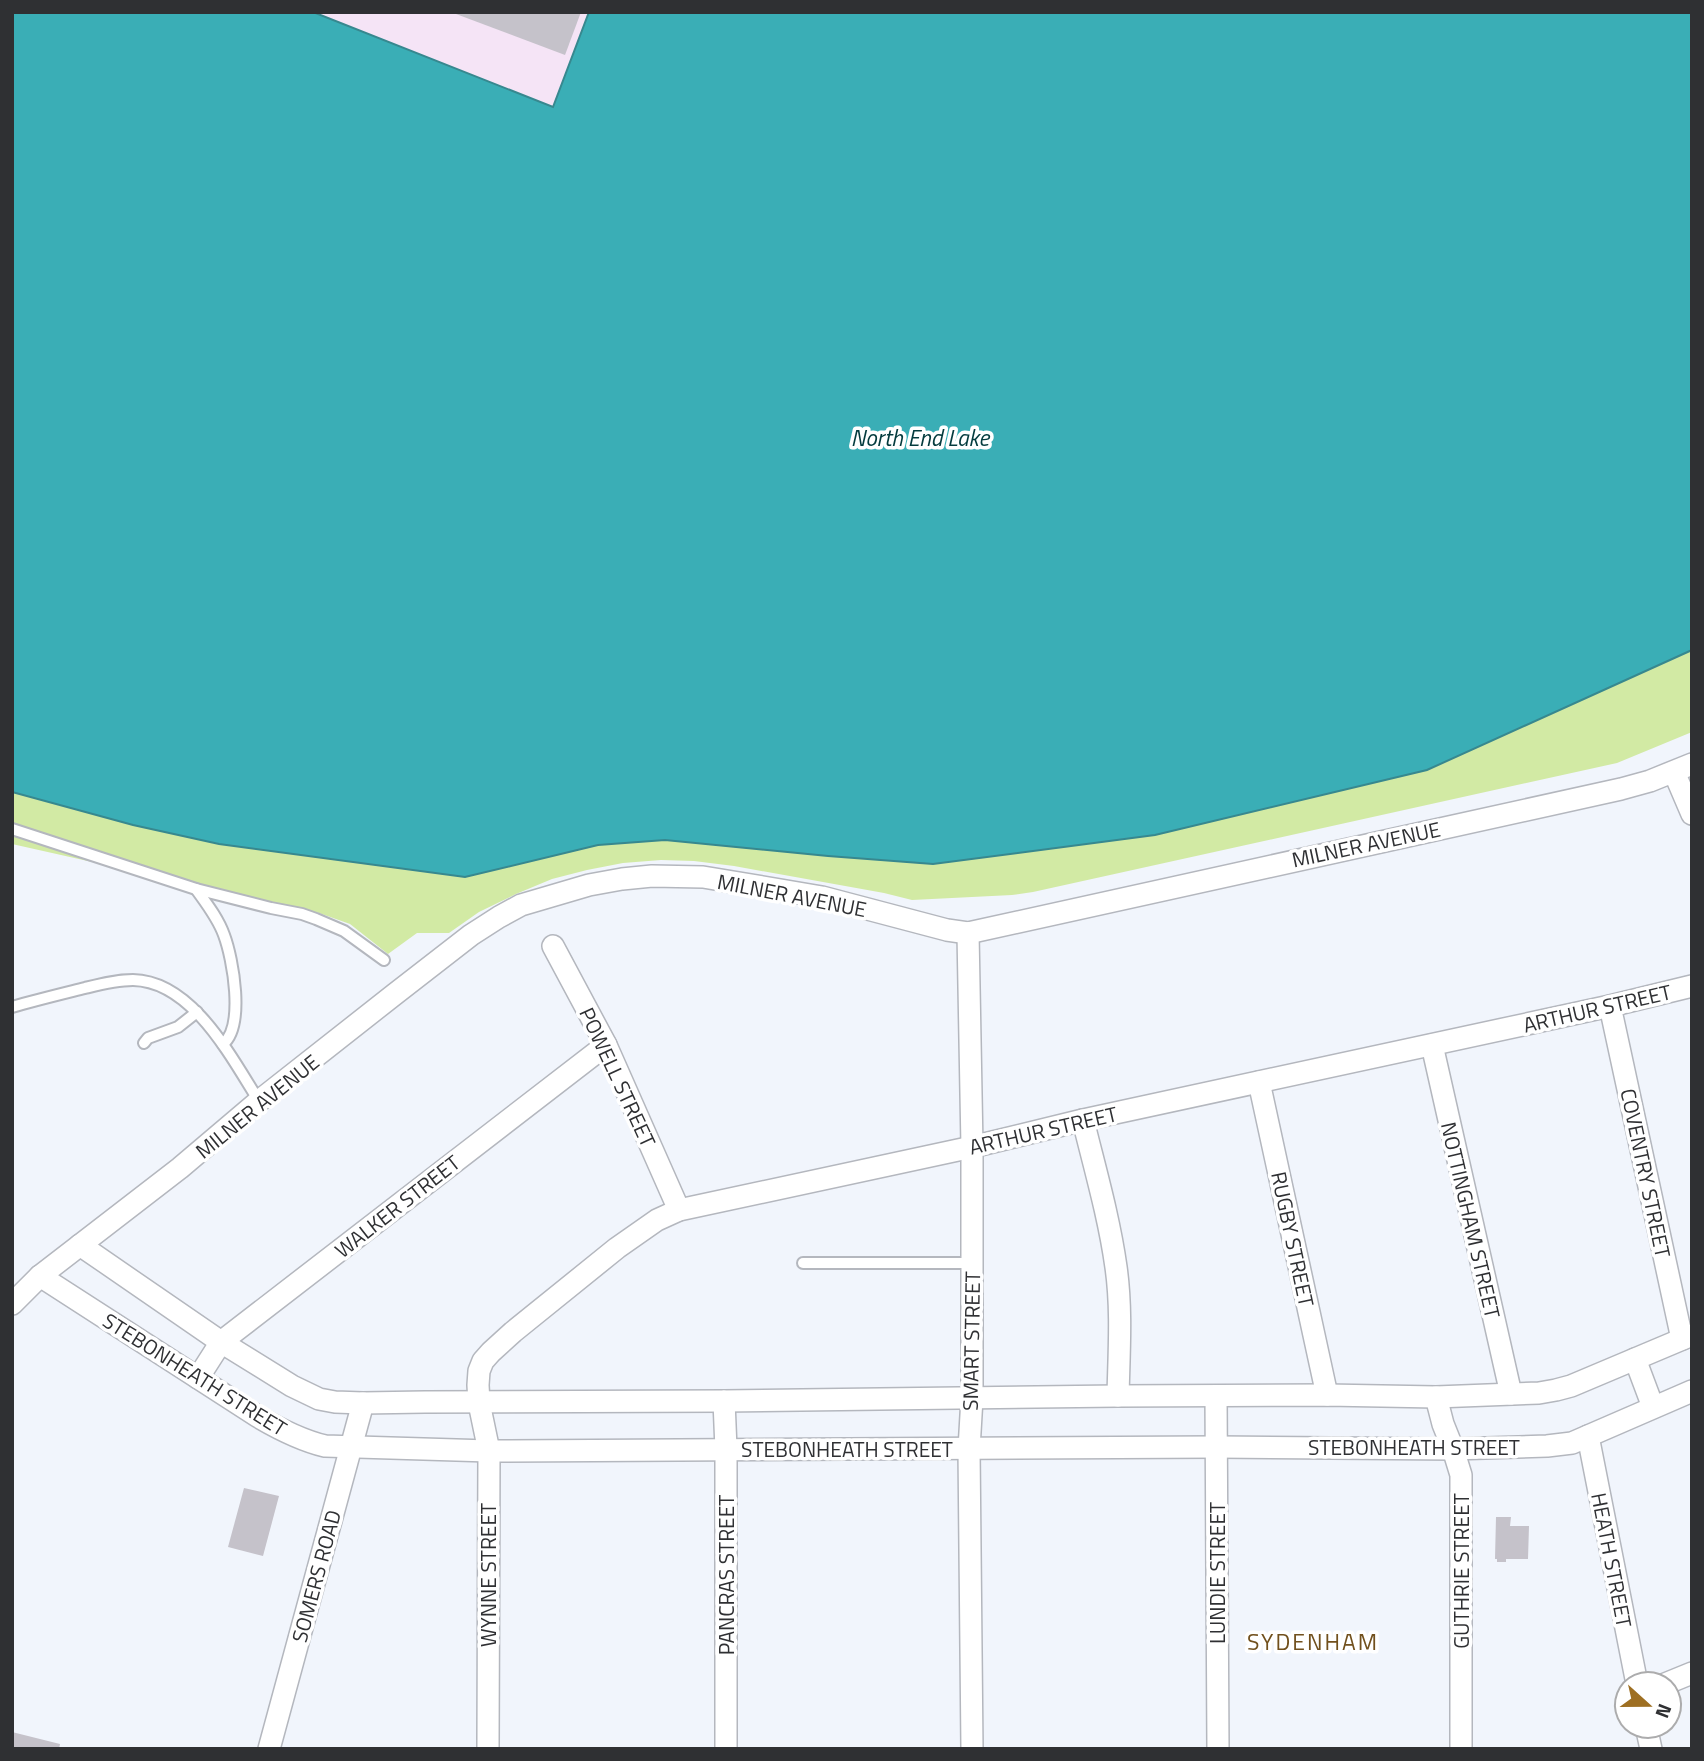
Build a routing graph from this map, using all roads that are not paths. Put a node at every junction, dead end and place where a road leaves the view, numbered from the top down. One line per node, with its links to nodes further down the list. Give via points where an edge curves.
1 (1683, 768): 2 (street); 5 (street, MILNER AVENUE, via 1621,789)
2 (1692, 814)
3 (12, 829): 4 (lane)
4 (196, 889): 7 (lane, via 332,925); 13 (lane, via 224,934 233,978 234,1020)
5 (968, 933): 17 (street, MILNER AVENUE, via 821,897 703,877 622,878 589,885 521,905 471,935); 19 (street, SMART STREET)
6 (553, 946): 14 (street, POWELL STREET)
7 (384, 960)
8 (1692, 986): 9 (street, ARTHUR STREET)
9 (1610, 1006): 15 (street, ARTHUR STREET); 26 (street, COVENTRY STREET)
10 (12, 1007): 11 (lane, via 135,980 171,991)
11 (197, 1012): 12 (lane); 13 (lane)
12 (144, 1043)
13 (223, 1045): 17 (lane)
14 (606, 1045): 20 (street, POWELL STREET); 27 (street, WALKER STREET)
15 (1432, 1045): 16 (street, ARTHUR STREET); 31 (street, NOTTINGHAM STREET)
16 (1259, 1082): 18 (street, ARTHUR STREET); 33 (street, RUGBY STREET)
17 (260, 1101): 21 (street, MILNER AVENUE)
18 (1083, 1120): 19 (street, ARTHUR STREET); 32 (street, via 1117,1268)
19 (972, 1147): 20 (street, ARTHUR STREET); 23 (street, SMART STREET)
20 (678, 1210): 39 (street, ARTHUR STREET, via 625,1242 491,1352 479,1371)
21 (80, 1245): 24 (street, MILNER AVENUE); 27 (street, STEBONHEATH STREET)
22 (803, 1263): 23 (lane)
23 (972, 1264): 36 (street, SMART STREET)
24 (40, 1276): 25 (street, MILNER AVENUE); 29 (street, STEBONHEATH STREET)
25 (12, 1304)
26 (1687, 1337): 28 (street, STEBONHEATH STREET)
27 (221, 1342): 29 (street, WALKER STREET); 38 (street, STEBONHEATH STREET, via 307,1395)
28 (1634, 1359): 31 (street, STEBONHEATH STREET, via 1556,1391); 40 (street)
29 (198, 1378): 43 (street, STEBONHEATH STREET, via 286,1433 325,1446)
30 (1692, 1391): 40 (street, STEBONHEATH STREET)
31 (1511, 1394): 35 (street, STEBONHEATH STREET)
32 (1118, 1395): 34 (street, STEBONHEATH STREET); 36 (street, STEBONHEATH STREET)
33 (1327, 1395): 34 (street, STEBONHEATH STREET); 35 (street, STEBONHEATH STREET)
34 (1216, 1396): 42 (street, LUNDIE STREET)
35 (1436, 1397): 44 (street, GUTHRIE STREET)
36 (972, 1398): 37 (street, STEBONHEATH STREET); 46 (street, SMART STREET)
37 (724, 1401): 39 (street, STEBONHEATH STREET); 45 (street, PANCRAS STREET)
38 (363, 1403): 39 (street, STEBONHEATH STREET); 43 (street, SOMERS ROAD)
39 (480, 1403): 47 (street, WYNNE STREET)
40 (1653, 1408): 41 (street, STEBONHEATH STREET)
41 (1588, 1436): 44 (street, STEBONHEATH STREET, via 1559,1446); 48 (street, HEATH STREET)
42 (1216, 1447): 44 (street, STEBONHEATH STREET); 46 (street, STEBONHEATH STREET); 53 (street, LUNDIE STREET)
43 (351, 1448): 47 (street, STEBONHEATH STREET); 49 (street, SOMERS ROAD)
44 (1453, 1448): 54 (street, GUTHRIE STREET, via 1461,1475)
45 (726, 1449): 46 (street, STEBONHEATH STREET); 47 (street, STEBONHEATH STREET); 51 (street, PANCRAS STREET)
46 (969, 1450): 52 (street, SMART STREET)
47 (489, 1451): 50 (street, WYNNE STREET)
48 (1634, 1670)
49 (269, 1749)
50 (488, 1749)
51 (726, 1749)
52 (972, 1749)
53 (1218, 1749)
54 (1461, 1749)

